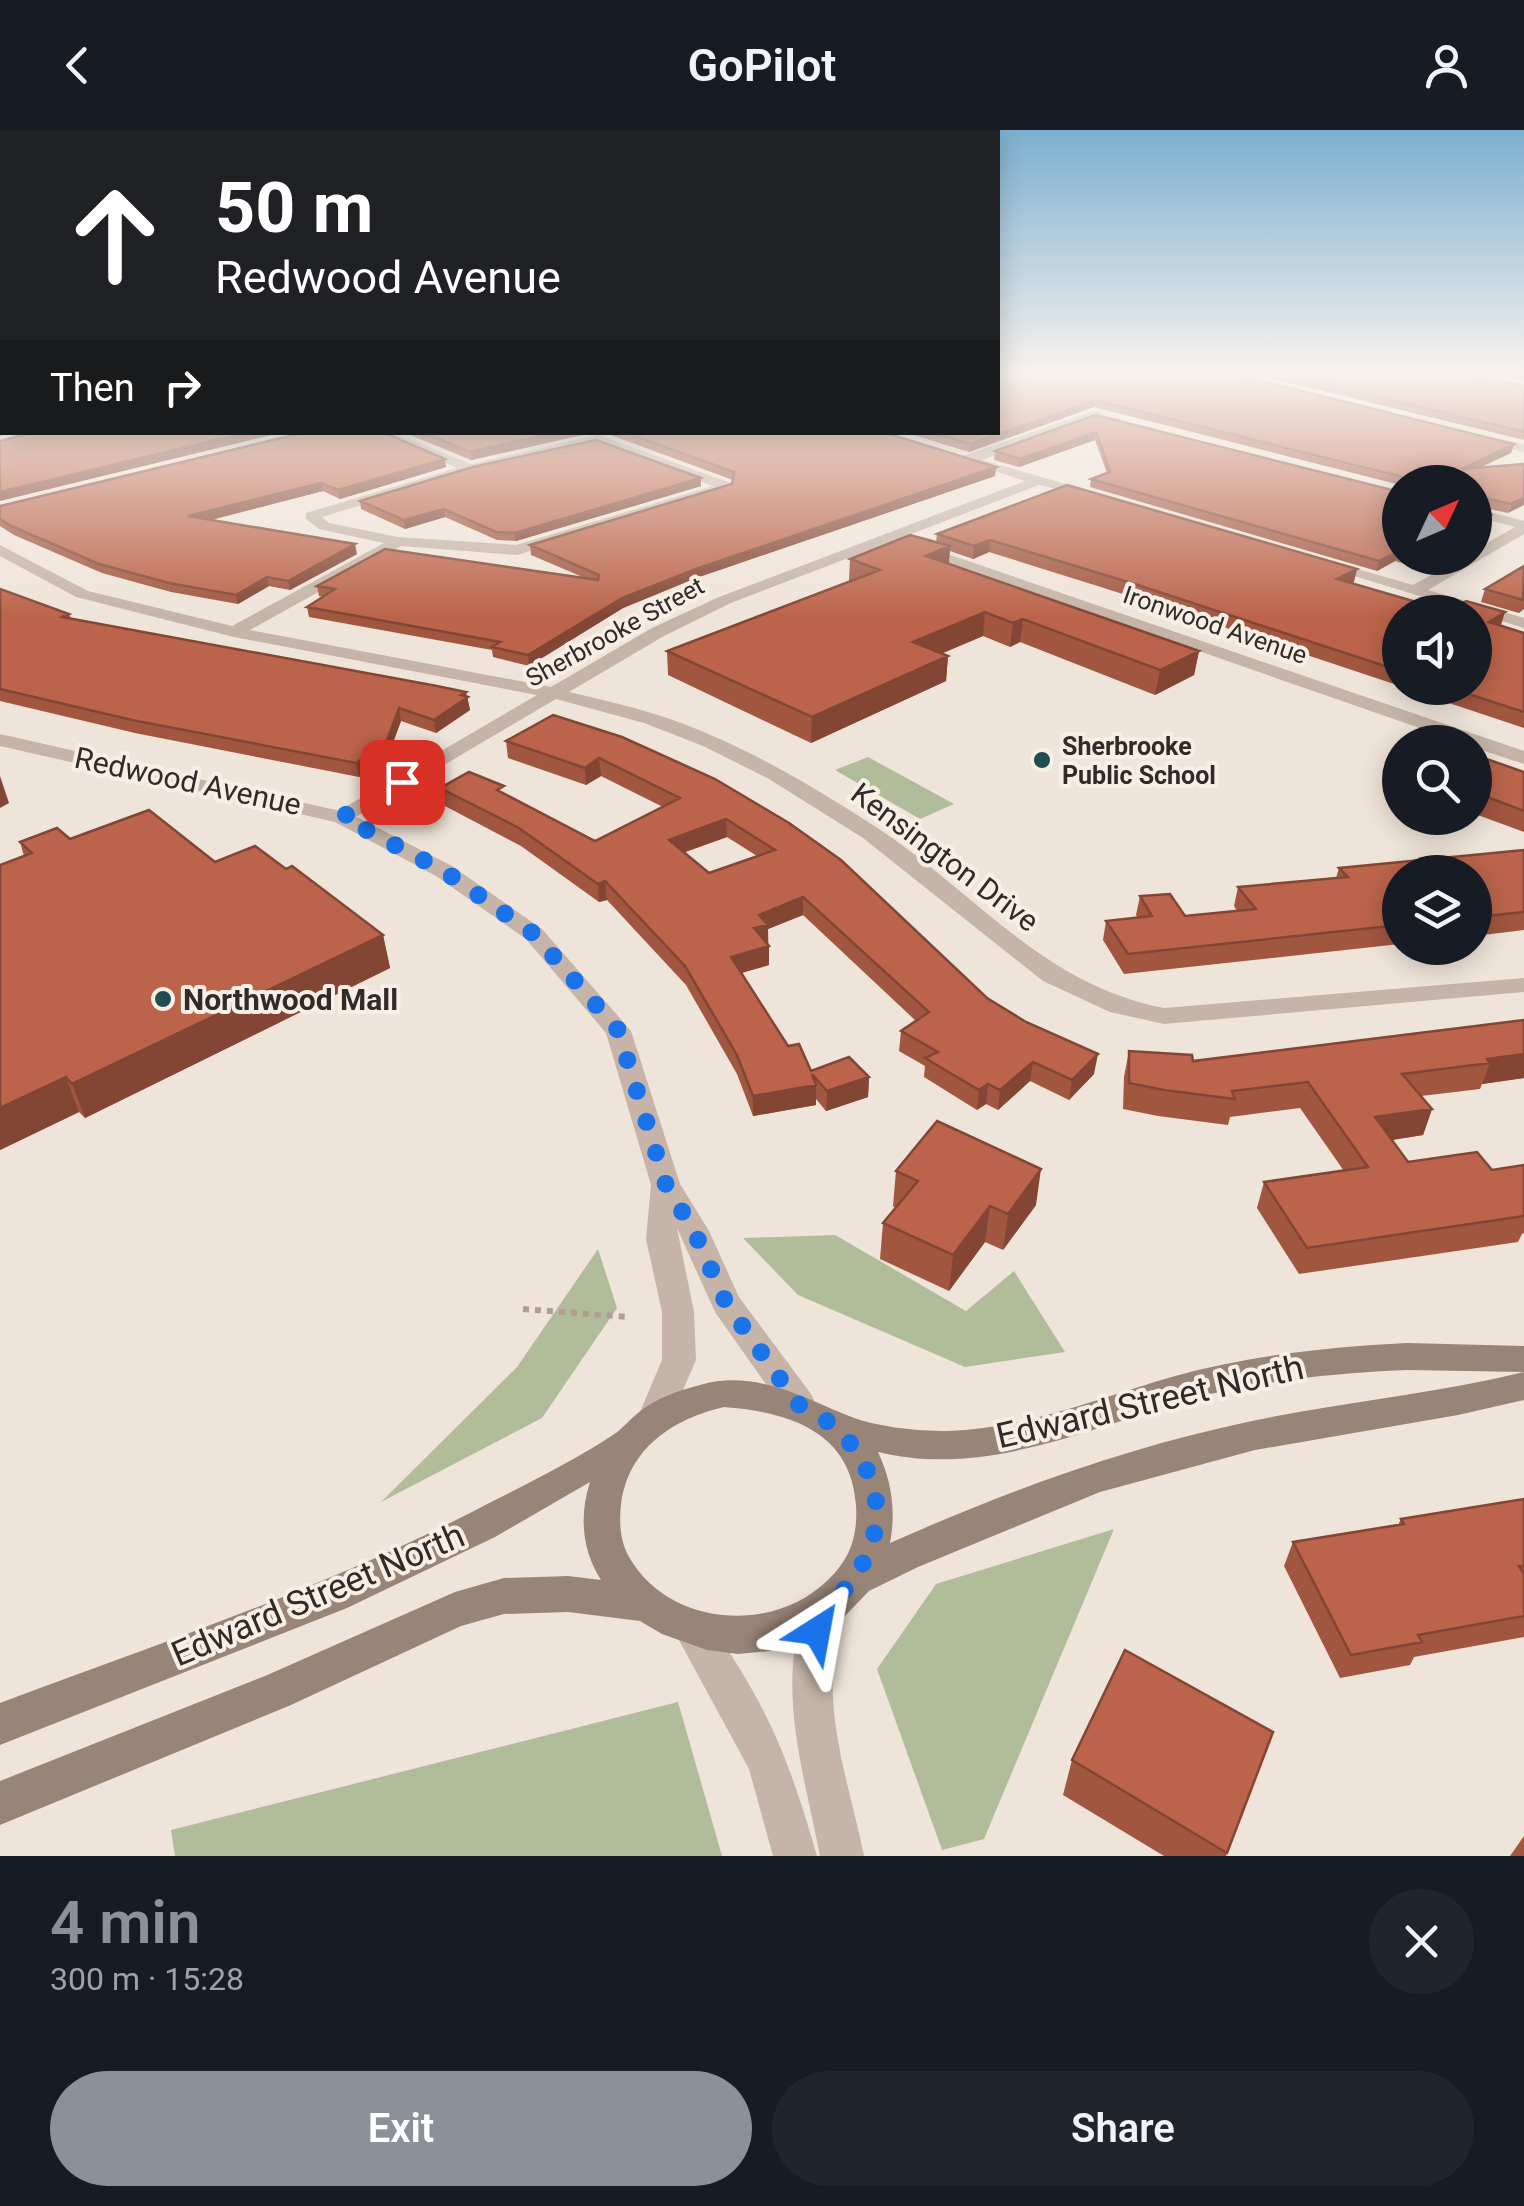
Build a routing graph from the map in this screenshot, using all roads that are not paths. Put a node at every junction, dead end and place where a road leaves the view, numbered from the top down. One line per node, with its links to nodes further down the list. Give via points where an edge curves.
1 (439, 456): 7 (street)
2 (525, 456): 7 (street)
3 (643, 456): 13 (street, via 726,486 517,550)
4 (955, 456): 6 (street)
5 (982, 456): 6 (street)
6 (970, 460): 8 (street)
7 (470, 468): 13 (street, via 311,516 324,526)
8 (1039, 480): 9 (street); 12 (street, Sherbrooke Street)
9 (1114, 502)
10 (1492, 517): 11 (street)
11 (1524, 526): 14 (street)
12 (889, 539): 21 (street, Sherbrooke Street, via 725,600); 23 (street, Ironwood Avenue)
13 (398, 541): 20 (street)
14 (1492, 546)
15 (0, 550): 20 (street, Kensington Drive, via 82,594)
16 (1302, 558): 18 (street)
17 (1442, 575): 18 (street)
18 (1414, 591): 19 (street)
19 (1524, 623)
20 (234, 632): 21 (street, Kensington Drive)
21 (553, 693): 24 (street, Sherbrooke Street); 25 (street, Kensington Drive, via 651,719 776,775 872,833 1052,976 1119,1007 1164,1016)
22 (0, 740): 24 (street, Redwood Avenue)
23 (1524, 758)
24 (342, 817): 26 (street, Redwood Avenue, via 444,871 534,934 618,1030)
25 (1524, 984)
26 (666, 1185): 29 (street, Redwood Avenue, via 726,1303); 30 (street, Redwood Avenue, via 660,1240 678,1312 679,1360)
27 (1524, 1359): 31 (main road, Edward Street North, via 1426,1355 1288,1366 971,1444 911,1444)
28 (1524, 1386): 33 (main road, Edward Street North, via 1254,1435 1137,1464 996,1512)
29 (798, 1404): 30 (main road, via 762,1394 724,1394); 31 (main road)
30 (654, 1419): 32 (main road)
31 (837, 1427): 33 (main road, via 863,1459 876,1497 874,1539)
32 (626, 1444): 34 (main road, via 600,1507 604,1542 618,1574); 37 (main road, Edward Street North, via 482,1525 333,1595)
33 (856, 1578): 35 (main road)
34 (642, 1603): 36 (main road); 38 (main road, via 552,1594 504,1596 455,1610 277,1692)
35 (823, 1611): 36 (main road, via 784,1630 739,1637); 40 (street, via 811,1650 812,1686 818,1752)
36 (694, 1631): 39 (street, via 769,1764)
37 (0, 1724)
38 (0, 1803)
39 (795, 1856)
40 (842, 1856)

